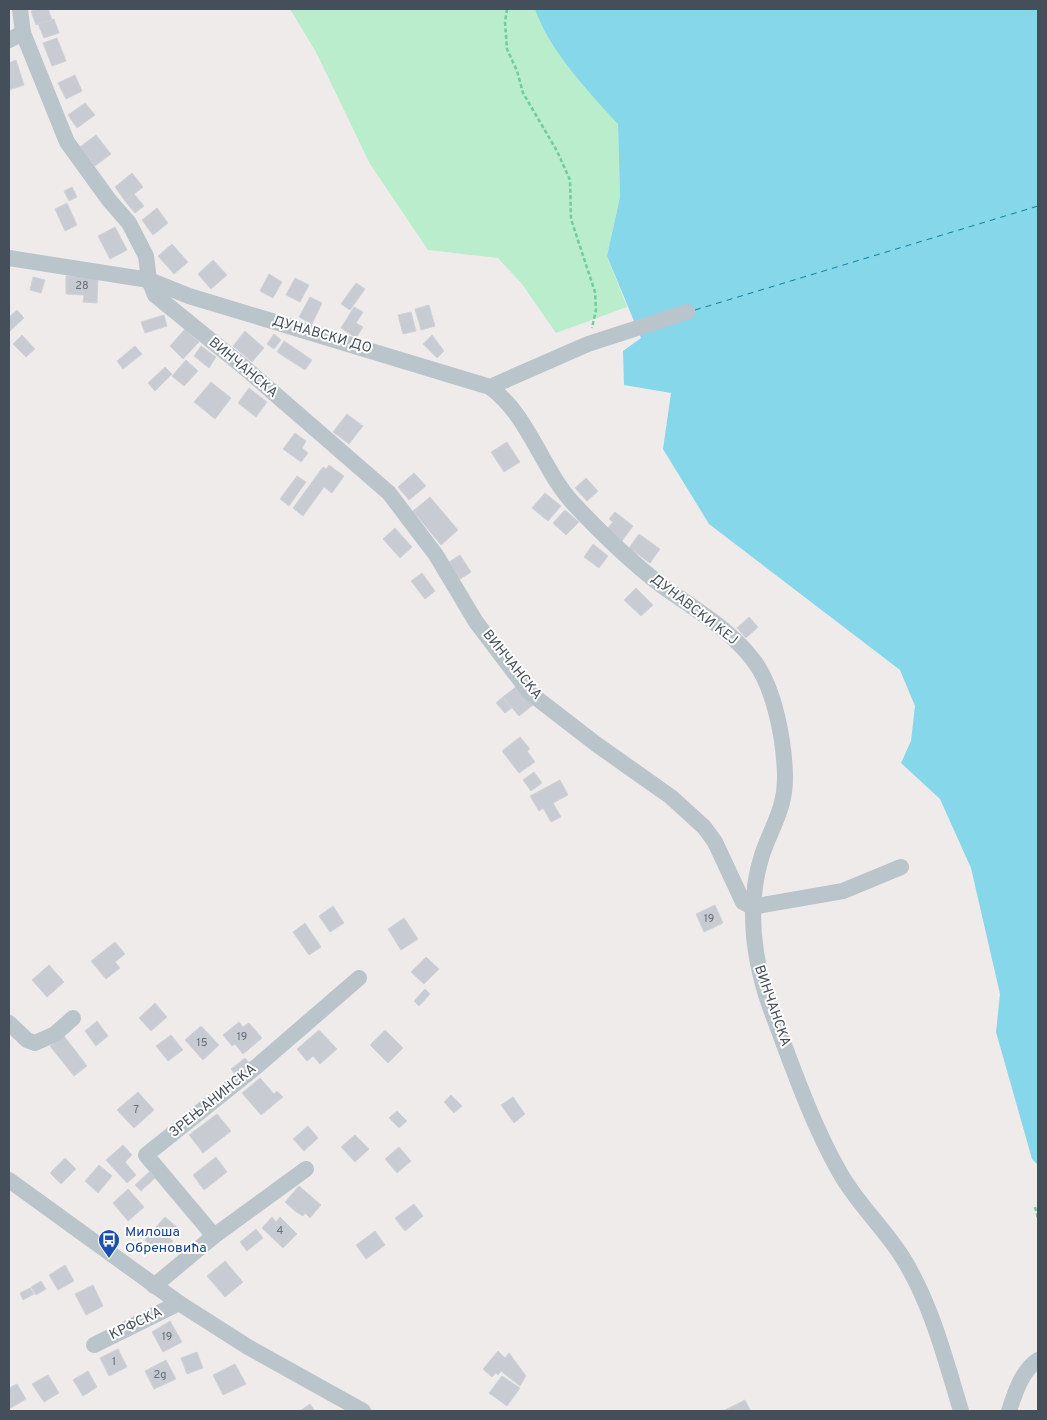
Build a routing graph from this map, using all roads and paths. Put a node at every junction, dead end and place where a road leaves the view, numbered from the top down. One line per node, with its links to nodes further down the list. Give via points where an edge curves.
1 (20, 9): 3 (street, ВИНЧАНСКА)
2 (507, 9): 7 (path, via 507,49 521,87 570,180 571,219 595,292 596,310)
3 (16, 37): 5 (street, ВИНЧАНСКА, via 67,142 129,223 146,256)
4 (9, 258): 5 (street, ДУНАВСКИ ДО)
5 (149, 280): 8 (street, ДУНАВСКИ ДО, via 189,296); 10 (street, ВИНЧАНСКА, via 151,289 160,300 245,368 389,493 436,555 476,622 530,693 671,797 704,827 715,842 743,902)
6 (687, 312): 7 (street)
7 (588, 344): 8 (street)
8 (490, 387): 10 (street, ДУНАВСКИ КЕЈ, via 516,412 557,482 575,505 657,582 724,631 760,670 777,718 785,780 783,805 762,856)
9 (901, 867): 10 (street, via 843,891)
10 (752, 907): 24 (street, ВИНЧАНСКА, via 758,968 815,1122 850,1190 901,1255 923,1297)
11 (359, 978): 18 (street, ЗРЕЊАНИНСКА, via 256,1067 146,1154)
12 (73, 1018): 13 (street, via 46,1039 35,1043)
13 (9, 1023)
14 (306, 1169): 18 (street)
15 (9, 1180): 19 (street)
16 (1035, 1207): 17 (path)
17 (1038, 1218)
18 (214, 1236): 19 (street)
19 (154, 1286): 20 (street)
20 (179, 1303): 21 (street, КРФСКА); 23 (street, via 248,1347)
21 (94, 1345)
22 (1038, 1360): 25 (street, via 1031,1364 1022,1378)
23 (363, 1411)
24 (961, 1411)
25 (1009, 1411)

